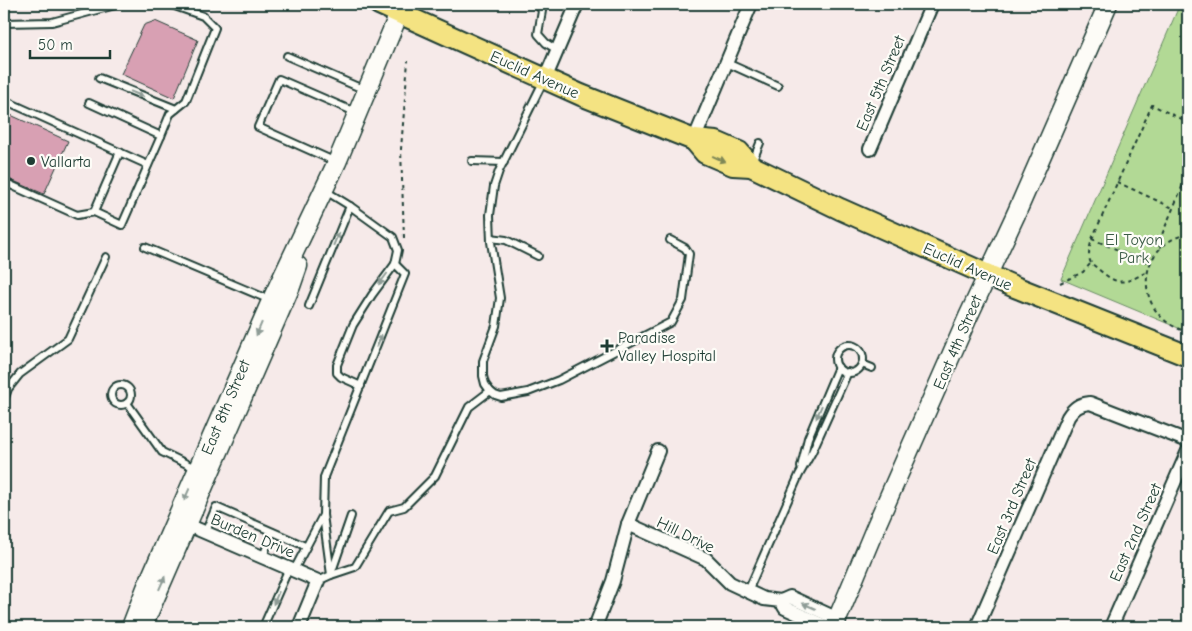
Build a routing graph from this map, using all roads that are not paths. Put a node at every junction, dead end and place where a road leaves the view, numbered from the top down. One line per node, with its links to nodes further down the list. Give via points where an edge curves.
1 (119, 4): 10 (lane, via 52,22)
2 (169, 4): 20 (lane, via 203,16 215,28 186,101)
3 (379, 4): 9 (main road, Euclid Avenue)
4 (538, 4): 11 (lane, via 542,11 538,34)
5 (577, 4): 11 (street)
6 (752, 4): 13 (street)
7 (932, 4): 25 (street, East 5th Street)
8 (1108, 4): 42 (main road, East 4th Street)
9 (401, 8): 15 (main road, Euclid Avenue); 17 (main road, East 8th Street)
10 (4, 23)
11 (557, 50): 15 (street)
12 (287, 56): 17 (lane)
13 (726, 63): 16 (lane); 23 (street)
14 (99, 78): 20 (lane, one-way to 20)
15 (545, 79): 23 (main road, Euclid Avenue); 29 (lane)
16 (778, 86)
17 (366, 91): 21 (main road, East 8th Street)
18 (4, 100): 26 (lane)
19 (89, 103): 22 (lane)
20 (176, 109): 22 (lane, via 170,114)
21 (356, 112): 28 (main road, East 8th Street); 28 (lane, via 280,79 258,128)
22 (161, 136): 30 (lane)
23 (694, 140): 31 (main road, Euclid Avenue, via 705,153 733,165)
24 (760, 143): 31 (lane)
25 (870, 148)
26 (120, 152): 30 (lane); 35 (lane)
27 (472, 161): 29 (lane)
28 (336, 162): 33 (main road, East 8th Street)
29 (504, 162): 36 (lane, via 494,186)
30 (148, 165): 35 (lane, via 122,225)
31 (751, 166): 42 (main road, Euclid Avenue)
32 (4, 182): 35 (lane, via 77,215)
33 (324, 190): 34 (lane); 43 (main road, East 8th Street); 61 (main road, East 8th Street, via 292,286)
34 (350, 206): 41 (lane, via 393,238 398,250); 44 (lane, one-way to 34)
35 (94, 212)
36 (491, 238): 39 (lane, via 506,240); 51 (lane, via 500,298 496,326 483,362 483,376)
37 (670, 240): 51 (lane, via 689,254 683,300 671,322 559,380 528,392 501,397)
38 (145, 247): 43 (lane)
39 (538, 256)
40 (106, 257): 52 (lane, via 68,339 20,374)
41 (395, 264): 50 (lane, one-way to 41, via 405,274); 50 (lane, one-way to 50, via 354,325 337,365 337,373 341,377)
42 (987, 274): 45 (main road, Euclid Avenue); 71 (main road, East 4th Street)
43 (271, 301): 57 (main road, East 8th Street, one-way to 57)
44 (309, 306)
45 (1188, 356)
46 (862, 364): 47 (lane, via 861,351 849,345 838,351 835,360); 48 (lane); 49 (lane, via 857,370)
47 (838, 368): 49 (lane); 58 (lane, one-way to 58, via 808,438)
48 (872, 368)
49 (848, 372): 58 (lane)
50 (360, 386): 59 (lane, via 324,477)
51 (490, 391): 68 (lane, via 468,407 435,476 404,507 389,511 355,567)
52 (4, 400)
53 (127, 402): 57 (lane, via 162,452)
54 (1188, 441): 77 (street, East 3rd Street, via 1090,403 1074,408)
55 (658, 451): 62 (street)
56 (1188, 451): 78 (street, East 2nd Street)
57 (198, 469): 61 (main road, East 8th Street, one-way to 61)
58 (799, 475): 70 (lane)
59 (322, 515): 65 (lane); 68 (lane)
60 (351, 516): 68 (lane)
61 (182, 522): 63 (street, Burden Drive); 72 (main road, East 8th Street, via 146,588); 73 (main road, East 8th Street, one-way to 61)
62 (628, 524): 70 (street, Hill Drive, via 706,559 730,582); 76 (street, via 613,581)
63 (205, 532): 64 (lane, via 216,507); 66 (street, Burden Drive)
64 (272, 532): 65 (lane); 66 (lane)
65 (305, 546): 67 (lane)
66 (263, 557): 67 (street, Burden Drive)
67 (291, 569): 69 (street, Burden Drive); 74 (lane, one-way to 74)
68 (331, 575): 69 (lane)
69 (318, 581): 75 (street)
70 (748, 592): 71 (street, Hill Drive, via 764,599 781,601 790,597)
71 (833, 625)
72 (131, 627)
73 (142, 627)
74 (263, 627)
75 (299, 627)
76 (595, 627)
77 (977, 627)
78 (1111, 627)

